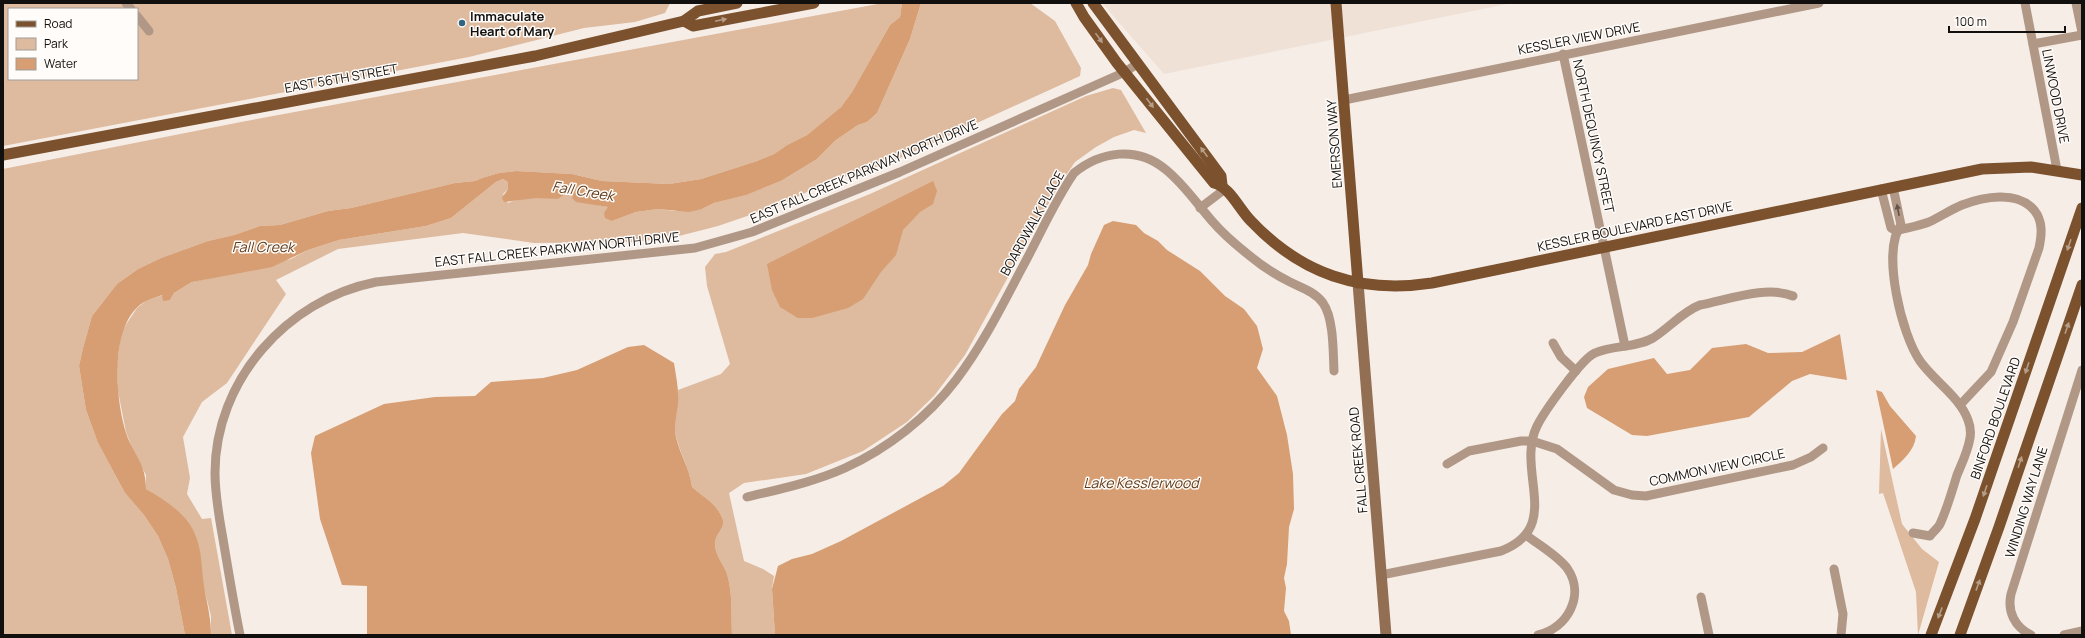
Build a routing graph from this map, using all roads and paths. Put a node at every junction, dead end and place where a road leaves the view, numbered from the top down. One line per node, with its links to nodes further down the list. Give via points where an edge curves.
1 (737, 3): 10 (main road, EAST 56TH STREET, via 698,11)
2 (814, 3): 10 (main road, EAST 56TH STREET, one-way to 2, via 693,26)
3 (1092, 3): 15 (main road, KESSLER BOULEVARD EAST DRIVE)
4 (1336, 3): 17 (main road, EMERSON WAY)
5 (1819, 3): 14 (street, KESSLER VIEW DRIVE)
6 (2025, 3): 13 (street, LINWOOD DRIVE)
7 (2076, 3): 12 (street)
8 (1075, 4): 16 (main road, KESSLER BOULEVARD EAST DRIVE, one-way to 16)
9 (138, 17): 11 (street)
10 (684, 21): 18 (main road, EAST 56TH STREET, via 535,56)
11 (149, 31)
12 (2082, 34): 13 (street)
13 (2033, 44): 19 (street, LINWOOD DRIVE)
14 (1563, 54): 17 (street, KESSLER VIEW DRIVE); 27 (street, NORTH DEQUINCY STREET)
15 (1137, 64): 16 (street, EAST FALL CREEK PARKWAY NORTH DRIVE); 21 (main road, KESSLER BOULEVARD EAST DRIVE, one-way to 15, via 1218,171)
16 (1125, 72): 21 (main road, KESSLER BOULEVARD EAST DRIVE, one-way to 21, via 1214,183); 47 (street, EAST FALL CREEK PARKWAY NORTH DRIVE, via 900,172 741,236 695,248 376,282 344,291 302,313 269,341 252,362 235,389 219,435 215,467 216,499)
17 (1344, 100): 28 (main road, EMERSON WAY)
18 (3, 155)
19 (2058, 170): 20 (main road, KESSLER BOULEVARD EAST DRIVE); 22 (main road, KESSLER BOULEVARD EAST DRIVE, via 2013,167 1982,170)
20 (2082, 175)
21 (1223, 187): 24 (street); 28 (main road, KESSLER BOULEVARD EAST DRIVE, via 1259,229 1291,254 1325,274)
22 (1893, 187): 23 (main road, KESSLER BOULEVARD EAST DRIVE); 26 (street, one-way to 22, via 1901,225)
23 (1881, 189): 26 (street, via 1891,228); 27 (main road, KESSLER BOULEVARD EAST DRIVE)
24 (1200, 208): 34 (street, BOARDWALK PLACE, via 1222,232 1250,256 1322,302 1330,318); 40 (street, BOARDWALK PLACE, via 1172,174 1151,160 1138,155 1120,153 1106,155 1087,163 1070,179 990,328 970,361 941,398 889,442 846,467 808,481)
25 (2082, 208): 52 (main road, BINFORD BOULEVARD, one-way to 52, via 1977,512)
26 (1896, 231): 36 (street, via 1894,270 1898,305 1907,335 1920,361); 36 (street, via 1927,223 1960,206 1987,198 2011,198 2028,204 2041,224 2039,248 2013,322 1991,372)
27 (1603, 247): 28 (main road, KESSLER BOULEVARD EAST DRIVE, via 1432,283 1392,287); 32 (street, NORTH DEQUINCY STREET)
28 (1358, 284): 44 (main road, FALL CREEK ROAD)
29 (2082, 285): 53 (main road, one-way to 29)
30 (1793, 296): 32 (street, via 1764,292 1700,305 1690,309 1653,338)
31 (1553, 344): 35 (street, via 1561,357)
32 (1625, 346): 35 (street, via 1593,354 1584,360)
33 (2082, 370): 54 (street, WINDING WAY LANE, via 2010,597 2010,608 2016,622)
34 (1334, 371)
35 (1576, 372): 37 (street, via 1543,416)
36 (1960, 405): 41 (street, via 1968,420 1970,437 1940,525 1930,536)
37 (1532, 441): 38 (street, COMMON VIEW CIRCLE, via 1557,449 1614,490 1639,496 1793,465); 39 (street, COMMON VIEW CIRCLE, via 1521,440 1469,451); 42 (street, via 1530,461 1536,511)
38 (1823, 448)
39 (1447, 464)
40 (747, 497)
41 (1913, 533)
42 (1526, 535): 44 (street, via 1518,543 1501,551); 49 (street, via 1566,567 1574,590 1573,604 1567,617 1557,627)
43 (1834, 569): 51 (street, via 1843,610)
44 (1381, 576): 48 (main road, FALL CREEK ROAD)
45 (1701, 596): 50 (street)
46 (2082, 631): 55 (street)
47 (240, 635)
48 (1386, 635)
49 (1538, 635)
50 (1709, 635)
51 (1841, 635)
52 (1931, 635)
53 (1960, 635)
54 (2031, 635)
55 (2064, 635)

